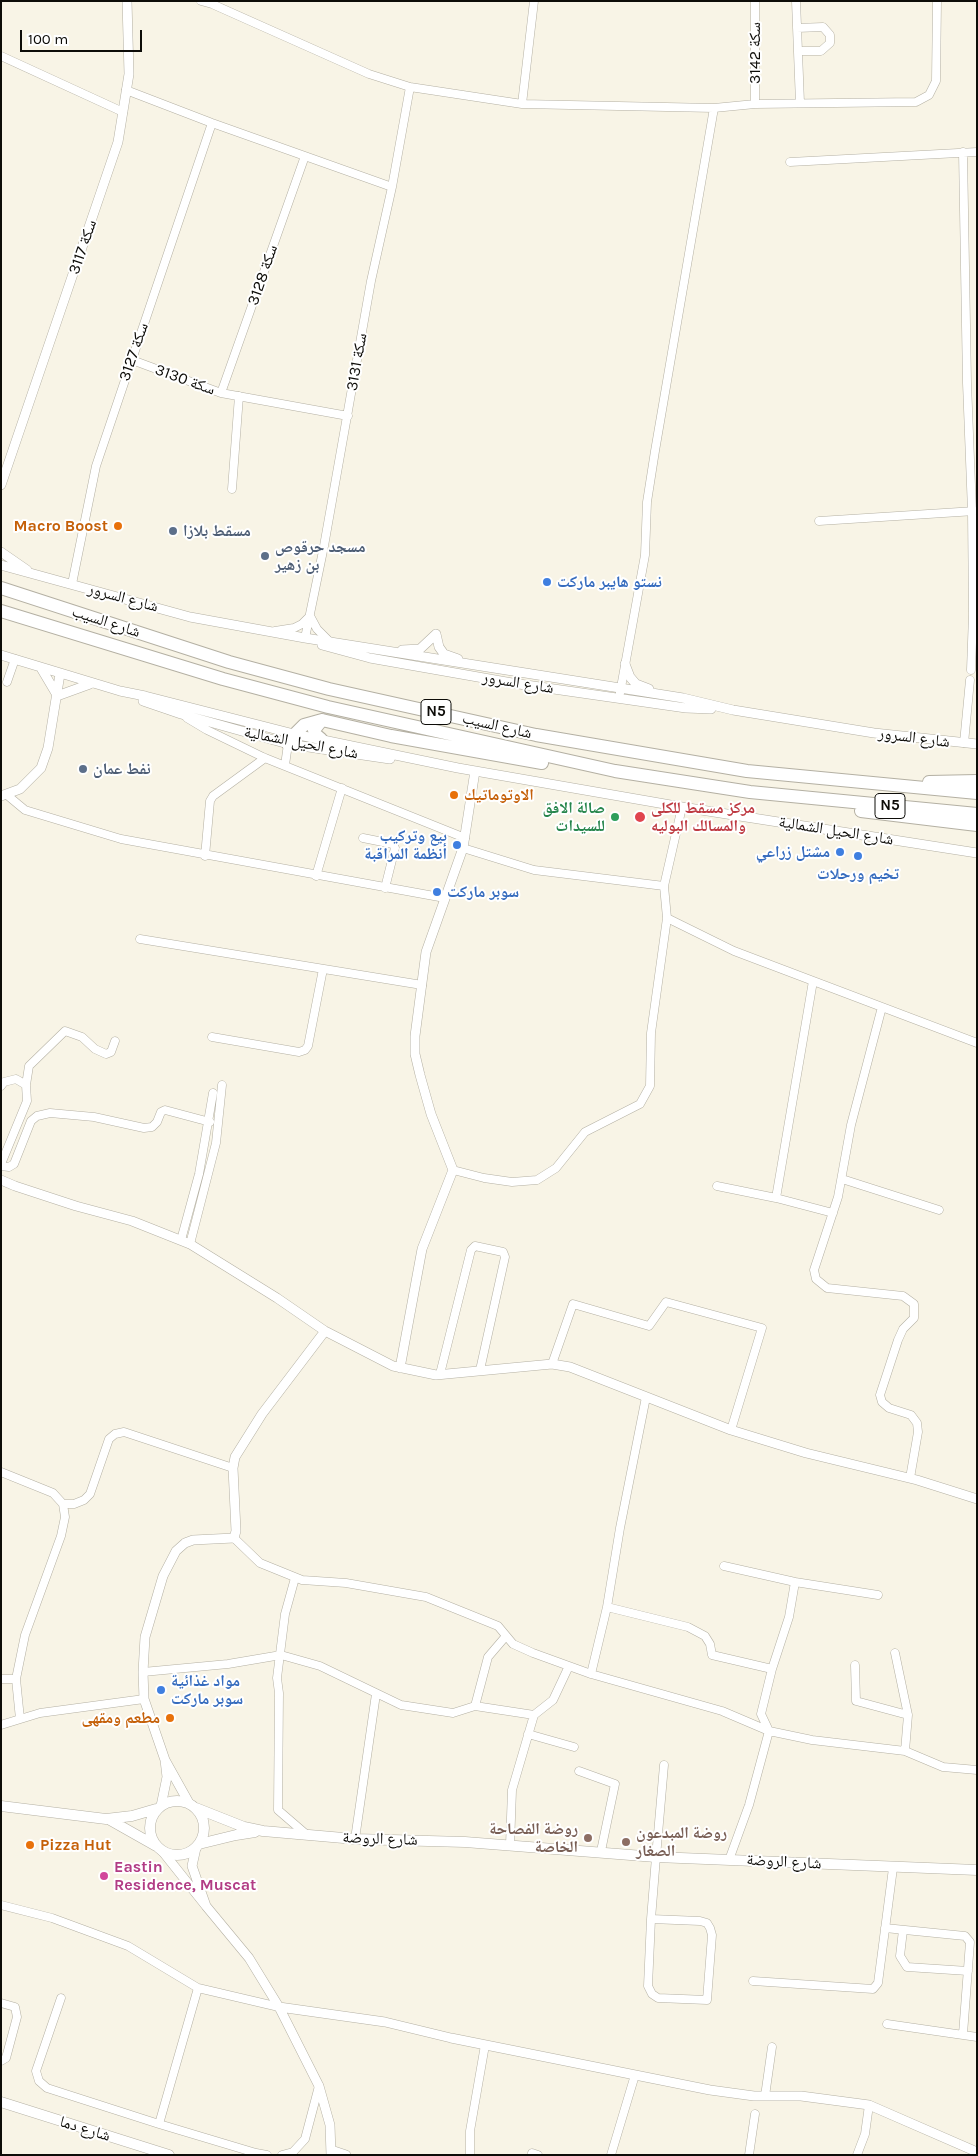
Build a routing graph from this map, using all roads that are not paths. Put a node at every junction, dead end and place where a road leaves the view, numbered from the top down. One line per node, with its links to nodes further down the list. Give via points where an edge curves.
1 (126, 1): 11 (street, سكة 3117, via 129,74)
2 (201, 1): 10 (street, via 369,74)
3 (534, 1): 13 (street)
4 (755, 1): 14 (street, سكة 3142)
5 (796, 1): 7 (street)
6 (937, 1): 12 (street, via 936,81 929,95 916,102)
7 (797, 28): 8 (street); 8 (street, via 823,27 830,35 830,43 821,51)
8 (798, 51): 12 (street)
9 (1, 56): 16 (street)
10 (410, 86): 13 (street); 22 (street, سكة 3131)
11 (126, 90): 16 (street, سكة 3117); 17 (street)
12 (800, 103): 14 (street)
13 (522, 104): 15 (street)
14 (755, 104): 15 (street)
15 (714, 108): 45 (street, via 654,451 647,502 645,555)
16 (123, 112): 27 (street, سكة 3117, via 118,142)
17 (212, 123): 20 (street); 23 (street, سكة 3127)
18 (963, 152): 19 (street); 21 (street); 29 (street, via 966,383)
19 (977, 152)
20 (305, 156): 22 (street); 24 (street, سكة 3128)
21 (790, 162)
22 (392, 187): 26 (street, سكة 3131, via 371,281)
23 (132, 360): 24 (street, سكة 3130); 34 (street, سكة 3127, via 96,466)
24 (221, 393): 25 (street, سكة 3130)
25 (239, 396): 26 (street, سكة 3130); 28 (street)
26 (348, 416): 38 (street, سكة 3131)
27 (1, 485)
28 (232, 489)
29 (974, 511): 30 (street); 37 (street)
30 (819, 522)
31 (1, 552): 33 (street)
32 (1, 565): 33 (street, شارع السرور)
33 (31, 573): 34 (street, شارع السرور)
34 (72, 584): 39 (street, شارع السرور, via 190,617)
35 (1, 588): 72 (highway, شارع السيب / N5, via 229,662 518,731 747,771)
36 (1, 611): 70 (highway, شارع السيب / N5, via 223,679 328,707)
37 (975, 615): 47 (street)
38 (310, 616): 39 (street, via 294,628); 40 (street, سكة 3131); 41 (street)
39 (271, 632): 40 (street, شارع السرور)
40 (305, 638): 41 (street, شارع السرور); 58 (street, شارع السرور, via 370,658)
41 (330, 642): 42 (street, شارع السرور)
42 (388, 651): 49 (street, شارع السرور); 49 (street, via 420,649 436,634 444,654 455,658 550,672)
43 (1, 655): 44 (street, شارع الحيل الشمالية)
44 (15, 659): 46 (street, شارع الحيل الشمالية); 51 (street)
45 (625, 664): 53 (street); 57 (street, via 636,684)
46 (40, 668): 48 (street, شارع الحيل الشمالية); 56 (street)
47 (970, 670)
48 (63, 675): 52 (street, شارع الحيل الشمالية); 56 (street)
49 (560, 679): 53 (street, شارع السرور)
50 (970, 680): 54 (street)
51 (7, 682)
52 (90, 684): 55 (street, شارع الحيل الشمالية); 56 (street)
53 (621, 689): 57 (street, شارع السرور); 58 (street)
54 (973, 690): 64 (street)
55 (120, 692): 60 (street, شارع الحيل الشمالية); 62 (street, شارع الحيل الشمالية, via 145,696)
56 (57, 696): 76 (street, via 42,768 20,789)
57 (683, 698): 59 (street, شارع السرور)
58 (619, 699): 59 (street, شارع السرور, via 686,708)
59 (733, 710): 64 (street, شارع السرور, via 874,733)
60 (181, 714): 62 (street, شارع الحيل الشمالية, via 215,724); 66 (street)
61 (322, 720): 62 (highway, via 304,725); 63 (highway, via 314,730); 70 (highway, via 391,736 600,773)
62 (292, 738): 63 (street, شارع الحيل الشمالية); 67 (street); 68 (street, شارع الحيل الشمالية, via 424,765)
63 (321, 739): 68 (street, شارع الحيل الشمالية)
64 (964, 743): 65 (street, شارع السرور)
65 (977, 744)
66 (265, 758): 67 (street); 84 (street, via 213,796)
67 (284, 765): 73 (street)
68 (458, 768): 69 (street, شارع الحيل الشمالية)
69 (475, 770): 77 (street, شارع الحيل الشمالية); 81 (street)
70 (615, 771): 74 (highway, شارع السيب / N5)
71 (977, 781): 72 (highway)
72 (881, 784): 75 (highway, شارع السيب / N5)
73 (342, 788): 81 (street); 85 (street)
74 (750, 792): 78 (highway, شارع السيب / N5); 79 (highway, via 879,814)
75 (977, 793)
76 (4, 796): 84 (street, via 25,810 121,839)
77 (682, 807): 83 (street, شارع الحيل الشمالية); 86 (street)
78 (977, 814)
79 (977, 824)
80 (363, 838): 87 (street, via 393,844)
81 (465, 838): 82 (street)
82 (463, 848): 86 (street, via 534,870); 88 (street)
83 (977, 853)
84 (206, 856): 85 (street)
85 (316, 876): 87 (street)
86 (664, 886): 89 (street)
87 (385, 888): 88 (street)
88 (446, 898): 93 (street, via 426,952)
89 (667, 918): 92 (street, via 734,951); 104 (street, via 651,1033 650,1086 640,1104 585,1132 556,1168 537,1180 502,1181)
90 (140, 939): 91 (street)
91 (323, 969): 93 (street); 95 (street, via 305,1050 299,1052)
92 (813, 981): 94 (street); 108 (street)
93 (422, 985): 104 (street, via 415,1054 431,1114)
94 (882, 1007): 97 (street); 105 (street, via 851,1125)
95 (212, 1037)
96 (115, 1041): 98 (street, via 111,1052 106,1054 82,1037 65,1031 29,1066)
97 (977, 1042)
98 (26, 1085): 100 (street, via 16,1079); 103 (street, via 26,1101)
99 (222, 1085): 111 (street, via 216,1143)
100 (1, 1086)
101 (213, 1093): 102 (street)
102 (210, 1122): 103 (street, via 165,1110 152,1127 144,1128 94,1117 50,1113 30,1121 14,1164 9,1167); 111 (street)
103 (1, 1165)
104 (453, 1170): 114 (street, via 422,1249)
105 (842, 1179): 109 (street); 110 (street)
106 (1, 1180): 111 (street, via 132,1221)
107 (717, 1186): 108 (street)
108 (776, 1198): 110 (street)
109 (938, 1210)
110 (833, 1213): 121 (street, via 814,1270 819,1284 827,1288 903,1296 914,1304 914,1318 898,1340 880,1395 889,1408 911,1415 917,1423)
111 (186, 1242): 112 (street)
112 (325, 1331): 114 (street); 119 (street, via 241,1446 234,1457)
113 (552, 1364): 115 (street); 117 (street, via 570,1367); 118 (street, via 574,1304 649,1326 666,1302 762,1328)
114 (400, 1368): 116 (street)
115 (480, 1370): 116 (street); 116 (street, via 506,1257 503,1252 475,1246 471,1250)
116 (440, 1374)
117 (646, 1396): 118 (street); 129 (street)
118 (731, 1430): 121 (street, via 806,1453)
119 (233, 1468): 123 (street, via 124,1432 109,1439 90,1494 74,1504); 124 (street)
120 (1, 1472): 123 (street, via 53,1493)
121 (910, 1478): 122 (street)
122 (977, 1499)
123 (63, 1504): 139 (street, via 61,1536 25,1634)
124 (234, 1538): 126 (street, via 260,1563); 136 (street, via 193,1540 176,1552 162,1576 155,1597 145,1637)
125 (724, 1566): 127 (street)
126 (295, 1578): 130 (street, via 426,1597 498,1626); 132 (street, via 285,1614)
127 (795, 1582): 128 (street); 135 (street, via 789,1617)
128 (878, 1594)
129 (607, 1607): 135 (street, via 688,1626 704,1636 712,1655); 137 (street)
130 (506, 1636): 134 (street, via 513,1644); 142 (street, via 488,1657)
131 (895, 1653): 144 (street)
132 (281, 1655): 136 (street); 140 (street, via 320,1666); 160 (street, via 277,1678 278,1810)
133 (856, 1665): 144 (street, via 856,1700)
134 (569, 1666): 137 (street); 143 (street, via 553,1700)
135 (772, 1669): 147 (street, via 761,1714)
136 (143, 1672): 141 (street)
137 (591, 1674): 147 (street, via 722,1711)
138 (1, 1679): 139 (street)
139 (16, 1679): 145 (street)
140 (376, 1694): 142 (street, via 401,1705 453,1713); 161 (street)
141 (144, 1699): 145 (street, via 40,1713); 151 (street)
142 (475, 1706): 143 (street)
143 (534, 1715): 148 (street)
144 (908, 1715): 150 (street)
145 (20, 1719): 146 (street)
146 (1, 1725)
147 (769, 1731): 150 (street, via 812,1740); 167 (street, via 749,1805)
148 (528, 1734): 149 (street); 162 (street, via 512,1790)
149 (574, 1747)
150 (904, 1751): 153 (street, via 943,1767)
151 (165, 1760): 155 (street); 157 (street, via 167,1777)
152 (664, 1765): 166 (street)
153 (977, 1770)
154 (579, 1771): 165 (street, via 615,1784)
155 (192, 1805): 157 (main road, via 180,1800); 159 (main road, شارع الروضة, via 244,1827); 163 (main road, via 204,1821)
156 (1, 1806): 158 (main road)
157 (158, 1807): 158 (main road, via 132,1816); 164 (main road, via 149,1828 151,1838)
158 (106, 1819): 164 (main road)
159 (263, 1831): 160 (main road, شارع الروضة); 163 (main road, شارع الروضة)
160 (307, 1835): 161 (main road, شارع الروضة)
161 (355, 1839): 162 (main road, شارع الروضة)
162 (510, 1845): 165 (main road, شارع الروضة)
163 (198, 1846): 164 (main road, via 186,1854 174,1856); 171 (street, via 192,1866)
164 (160, 1850): 171 (street)
165 (601, 1851): 166 (main road, شارع الروضة)
166 (656, 1857): 167 (main road, شارع الروضة); 172 (street)
167 (729, 1860): 168 (main road, شارع الروضة)
168 (893, 1868): 169 (main road, شارع الروضة); 173 (street)
169 (977, 1870)
170 (1, 1905): 177 (street, via 52,1918 128,1946)
171 (206, 1906): 180 (street, via 249,1958)
172 (651, 1919): 172 (street, via 648,1986 652,1994 658,1998 707,2000 712,1935 707,1923)
173 (885, 1928): 174 (street); 176 (street, via 878,1984 873,1989)
174 (903, 1930): 175 (street, via 965,1936 970,1942); 175 (street, via 900,1956 907,1967)
175 (968, 1971): 182 (street)
176 (753, 1982)
177 (198, 1988): 180 (street); 193 (street)
178 (61, 1998): 193 (street, via 36,2071 39,2080 48,2088)
179 (1, 2003): 186 (street, via 15,2007 17,2017 6,2058)
180 (279, 2007): 184 (street, via 385,2022); 188 (street)
181 (887, 2024): 182 (street)
182 (963, 2034): 183 (street)
183 (977, 2037)
184 (485, 2045): 187 (street); 200 (street, via 470,2131)
185 (772, 2047): 189 (street)
186 (1, 2061)
187 (635, 2075): 189 (street, via 710,2090); 201 (street)
188 (319, 2086): 195 (street, via 330,2125); 198 (street, via 305,2139 293,2152)
189 (765, 2096): 191 (street, via 801,2096)
190 (1, 2102): 196 (main road, شارع دما)
191 (869, 2105): 194 (street); 203 (street)
192 (755, 2114): 202 (street)
193 (159, 2124): 197 (street)
194 (977, 2152)
195 (331, 2153): 199 (street)
196 (170, 2155)
197 (267, 2155)
198 (282, 2155)
199 (346, 2155)
200 (470, 2155)
201 (611, 2155)
202 (749, 2155)
203 (857, 2155)

